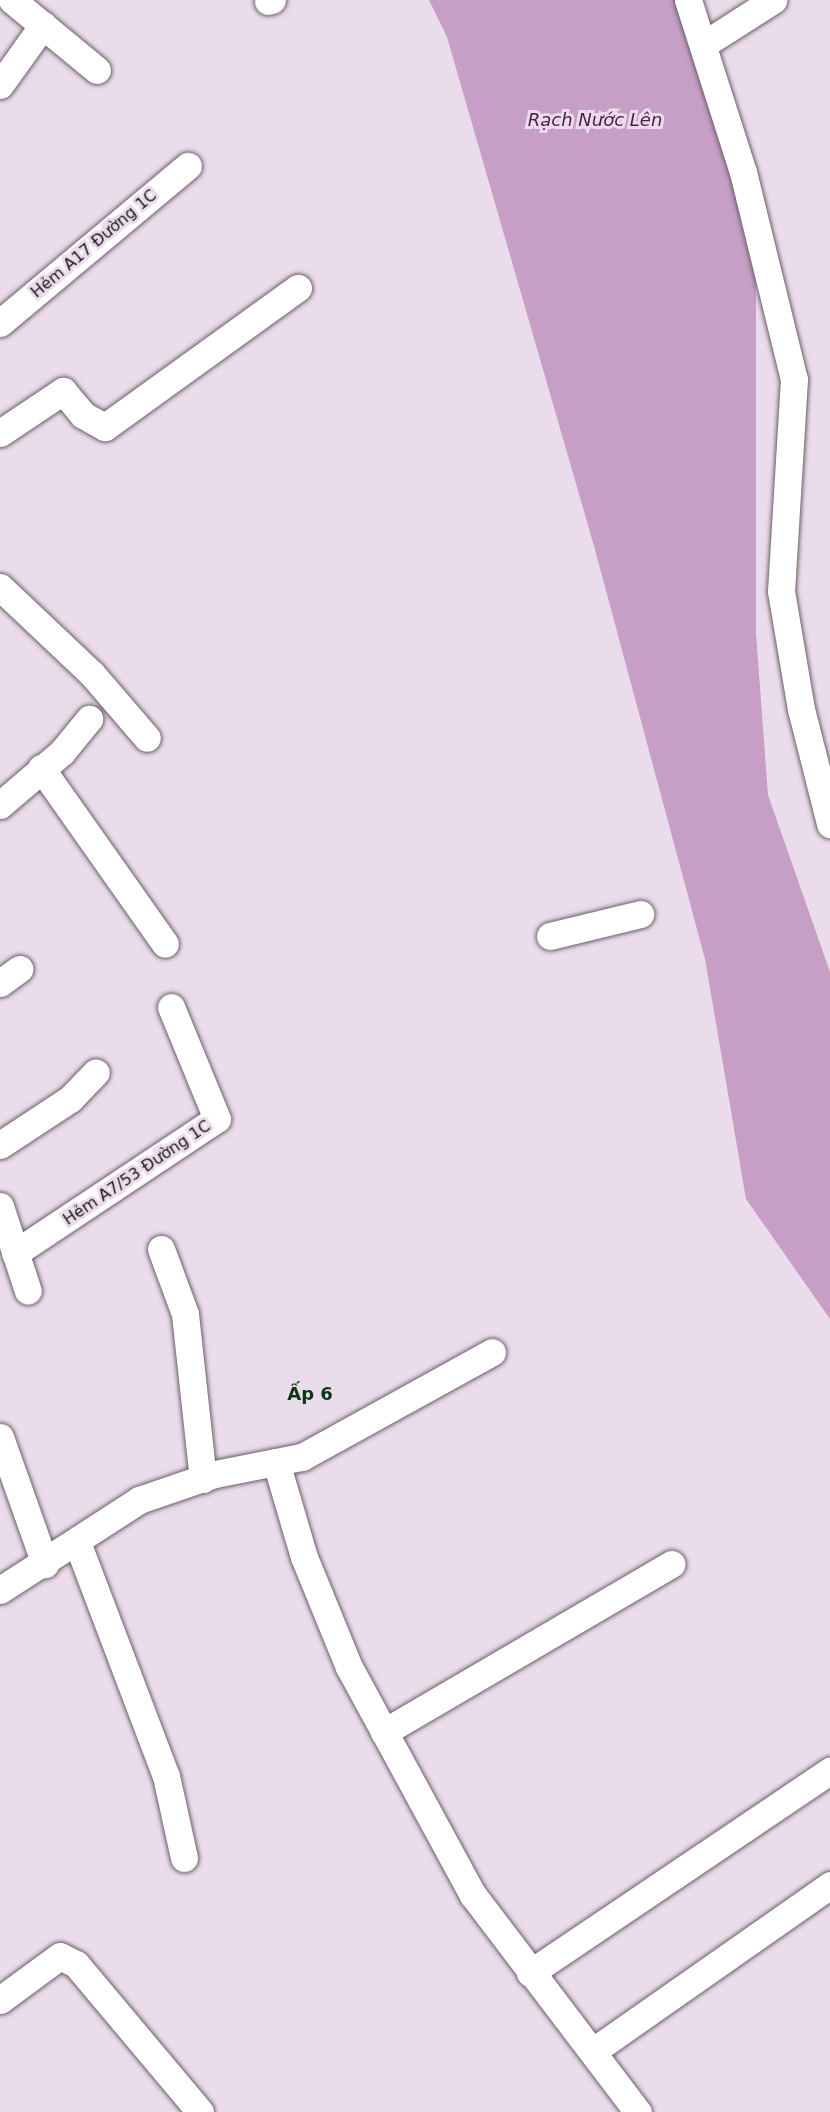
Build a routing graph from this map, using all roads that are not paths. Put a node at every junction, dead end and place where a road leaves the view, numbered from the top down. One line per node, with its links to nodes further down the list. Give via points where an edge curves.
1 (12, 0): 4 (street)
2 (688, 0): 5 (street)
3 (773, 0): 5 (street)
4 (43, 25): 6 (street); 7 (street)
5 (706, 43): 17 (street, via 794,379 781,591 801,709)
6 (97, 70)
7 (0, 85)
8 (188, 166): 10 (street, Hẻm A17 Đường 1C)
9 (298, 288): 11 (street, via 105,427 83,415 63,391)
10 (0, 323)
11 (0, 433)
12 (0, 587): 14 (street, via 92,674)
13 (89, 719): 15 (street)
14 (147, 738)
15 (41, 768): 16 (street); 20 (street)
16 (0, 805)
17 (830, 824)
18 (633, 915): 19 (street)
19 (550, 936)
20 (165, 944)
21 (171, 1007): 26 (street, Hẻm A7/53 Đường 1C, via 217,1119)
22 (96, 1072): 23 (street, via 70,1099)
23 (0, 1145)
24 (0, 1206): 26 (street)
25 (161, 1249): 31 (street, via 185,1314)
26 (15, 1253): 27 (street)
27 (28, 1291)
28 (492, 1352): 30 (street, via 302,1457)
29 (0, 1437): 33 (street)
30 (276, 1462): 31 (street); 36 (street, via 309,1568 349,1667)
31 (203, 1479): 32 (street, via 139,1500)
32 (77, 1542): 33 (street); 38 (street, via 166,1776)
33 (45, 1564): 35 (street)
34 (671, 1564): 36 (street)
35 (0, 1590)
36 (384, 1732): 40 (street, via 474,1895)
37 (830, 1771): 40 (street)
38 (184, 1858)
39 (830, 1886): 42 (street)
40 (530, 1973): 42 (street)
41 (0, 2000): 43 (street, via 60,1956 76,1964)
42 (596, 2049): 44 (street)
43 (200, 2112)
44 (638, 2112)

